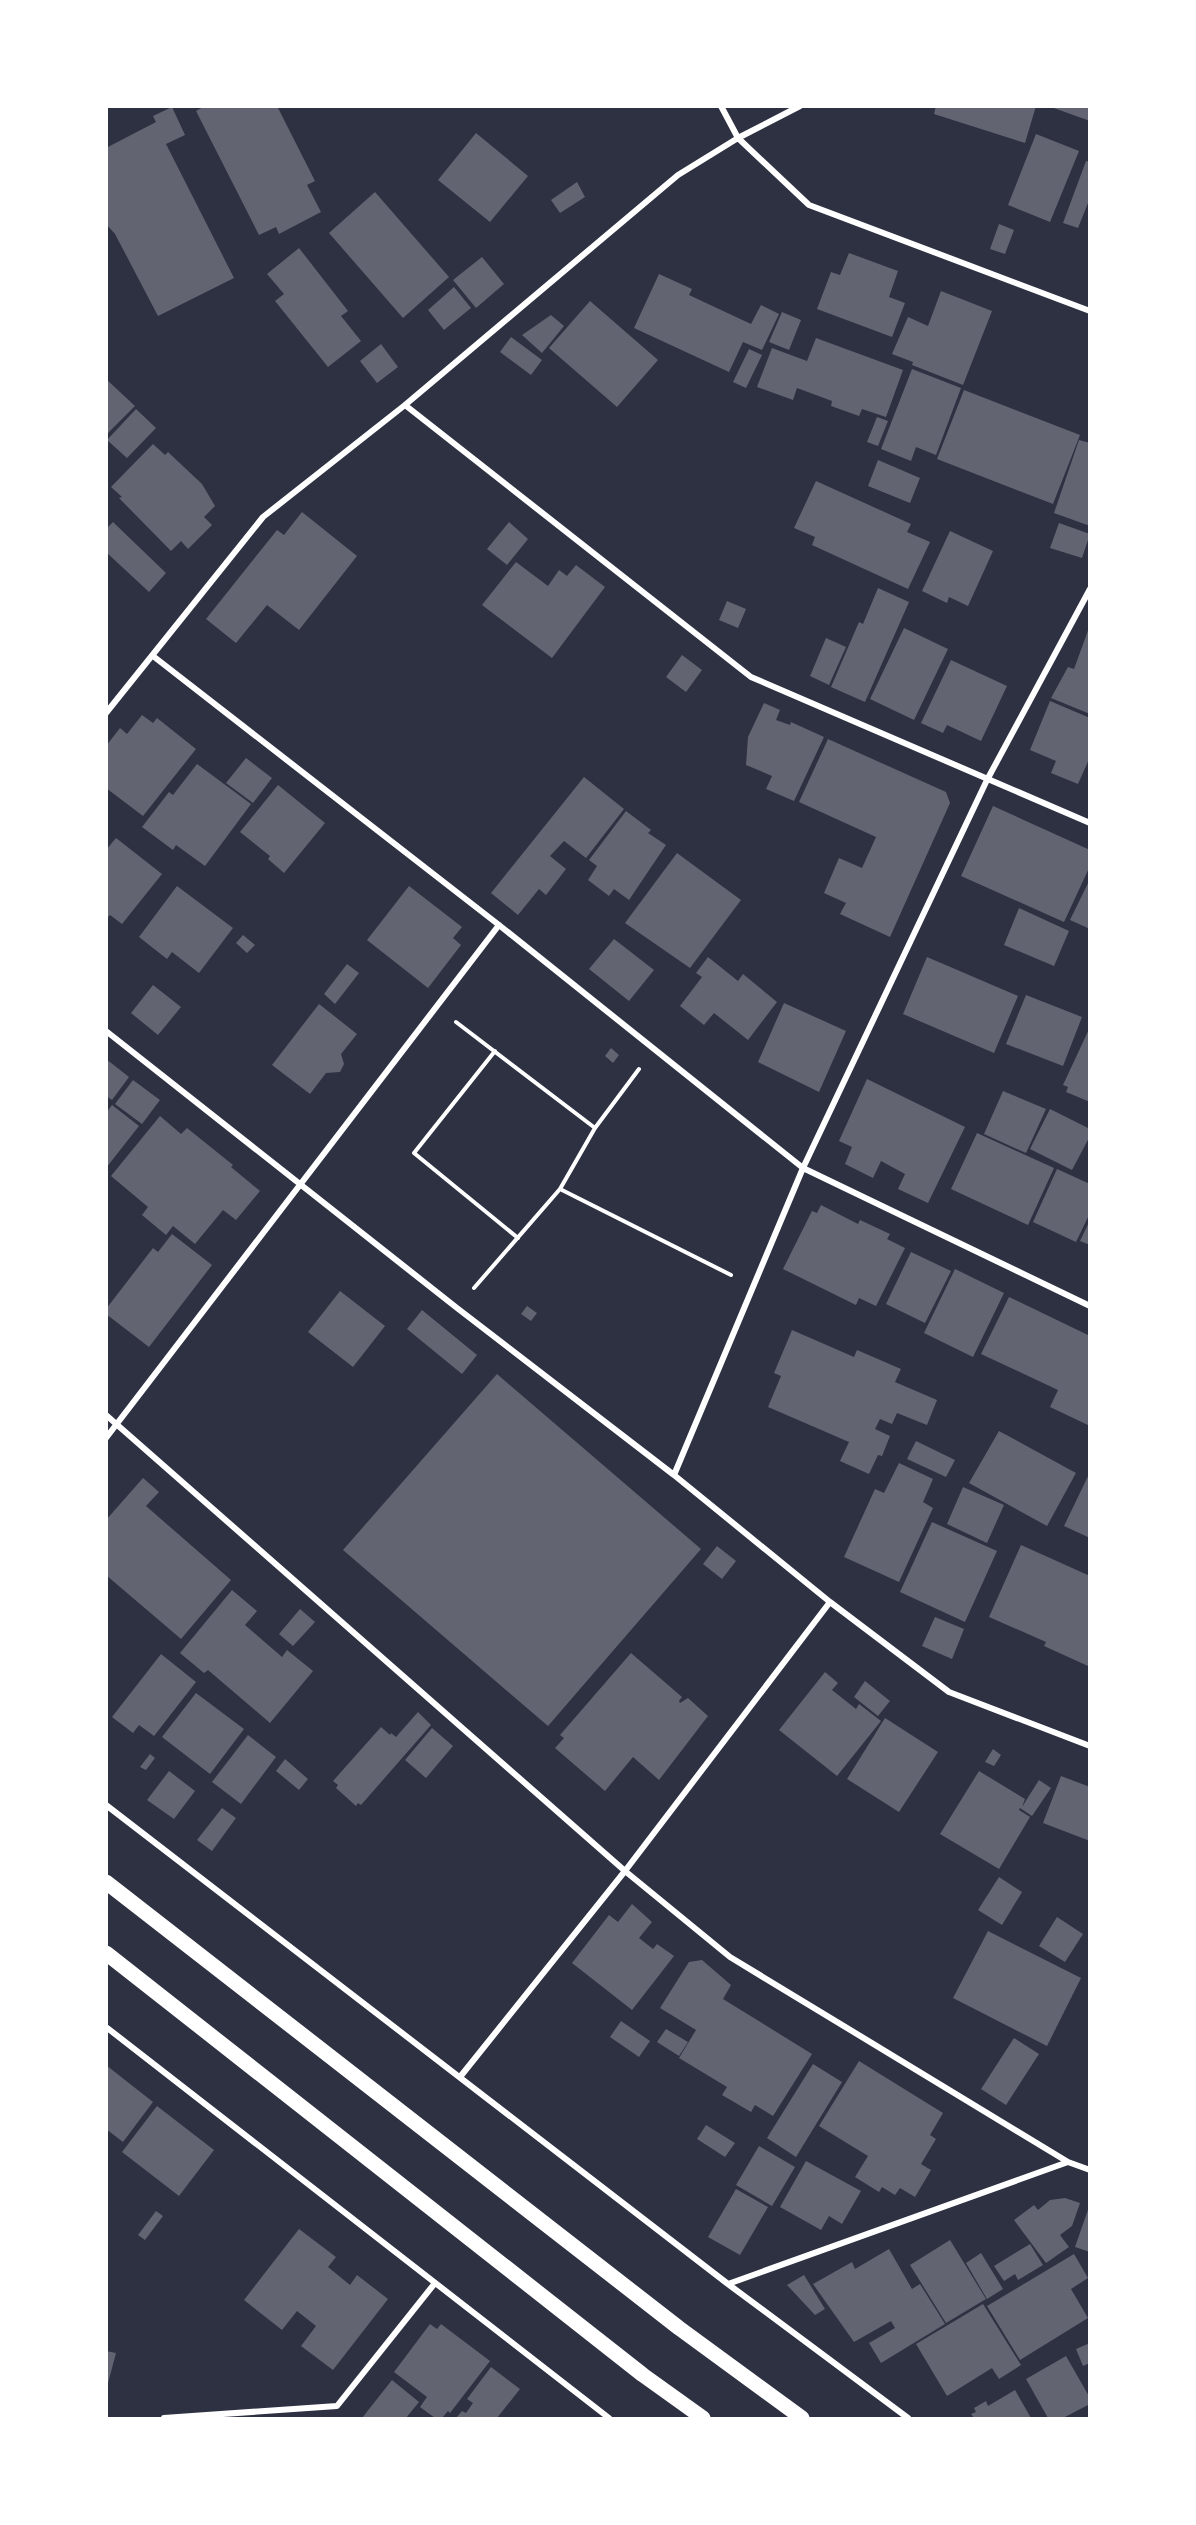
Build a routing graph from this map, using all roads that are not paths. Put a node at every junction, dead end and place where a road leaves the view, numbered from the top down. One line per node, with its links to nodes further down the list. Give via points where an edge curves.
1 (721, 106): 3 (street)
2 (800, 106): 3 (street)
3 (738, 138): 4 (street, via 809,205); 5 (street, via 678,175)
4 (1089, 310)
5 (405, 405): 7 (street, via 263,517); 9 (street, via 751,677)
6 (1089, 589): 9 (street)
7 (153, 656): 8 (street); 11 (street)
8 (106, 713)
9 (987, 780): 10 (street); 13 (street)
10 (1089, 823)
11 (499, 925): 13 (street); 14 (street)
12 (106, 1031): 14 (street)
13 (803, 1168): 15 (street); 19 (street)
14 (300, 1185): 17 (street); 19 (street)
15 (1089, 1306)
16 (106, 1415): 17 (street)
17 (118, 1424): 18 (street); 23 (street)
18 (106, 1438)
19 (674, 1475): 20 (street)
20 (830, 1602): 21 (street, via 949,1692); 23 (street)
21 (1089, 1746)
22 (106, 1805): 27 (street)
23 (625, 1871): 27 (street); 28 (street, via 730,1957)
24 (106, 1882): 35 (main road, via 679,2328)
25 (106, 1953): 34 (main road)
26 (106, 2027): 30 (street)
27 (460, 2077): 31 (street)
28 (1068, 2162): 29 (street); 31 (street)
29 (1089, 2170)
30 (435, 2283): 32 (street, via 337,2406); 33 (street)
31 (728, 2284): 36 (street)
32 (164, 2418)
33 (609, 2418)
34 (703, 2418)
35 (802, 2418)
36 (908, 2418)

